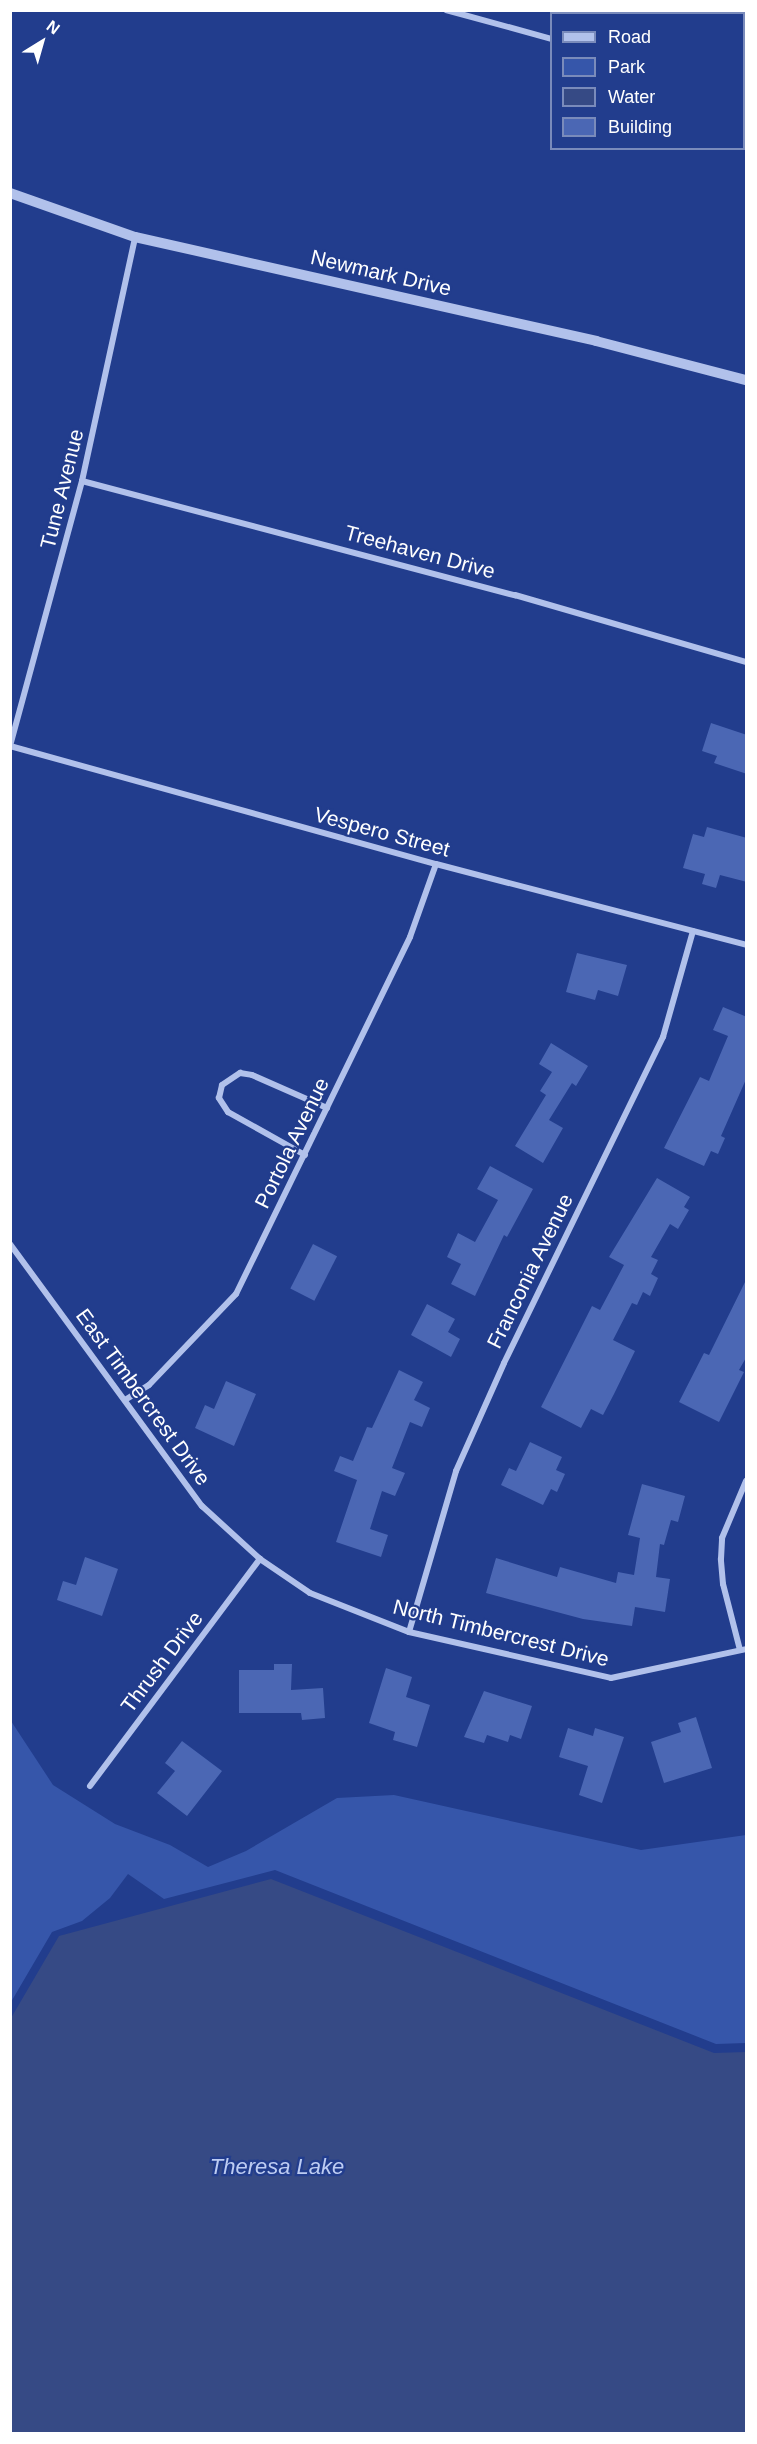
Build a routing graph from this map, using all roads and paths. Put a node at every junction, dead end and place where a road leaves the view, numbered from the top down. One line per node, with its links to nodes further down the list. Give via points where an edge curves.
1 (446, 10): 2 (street)
2 (550, 38)
3 (10, 193): 4 (street, Newmark Drive)
4 (135, 237): 5 (street, Newmark Drive, via 596,341); 6 (street, Tune Avenue)
5 (747, 380)
6 (82, 481): 7 (street, Treehaven Drive, via 515,595); 8 (street, Tune Avenue)
7 (747, 662)
8 (10, 746): 9 (street, Vespero Street)
9 (436, 864): 10 (street, Vespero Street); 12 (street, Portola Avenue, via 410,937)
10 (693, 931): 11 (street, Vespero Street); 18 (street, Franconia Avenue, via 663,1037 464,1451)
11 (747, 945)
12 (327, 1108): 13 (street, Portola Avenue); 13 (street, via 252,1075 233,1075 222,1085 219,1098 228,1112)
13 (304, 1155): 15 (street, Portola Avenue, via 236,1294 149,1385)
14 (10, 1244): 15 (street, East Timbercrest Drive)
15 (124, 1400): 17 (street, East Timbercrest Drive, via 202,1506)
16 (747, 1481): 19 (street, via 722,1538 721,1559 723,1584)
17 (260, 1559): 18 (street, North Timbercrest Drive, via 310,1593); 20 (street, Thrush Drive)
18 (409, 1632): 19 (street, North Timbercrest Drive, via 611,1678)
19 (743, 1649)
20 (90, 1786)

